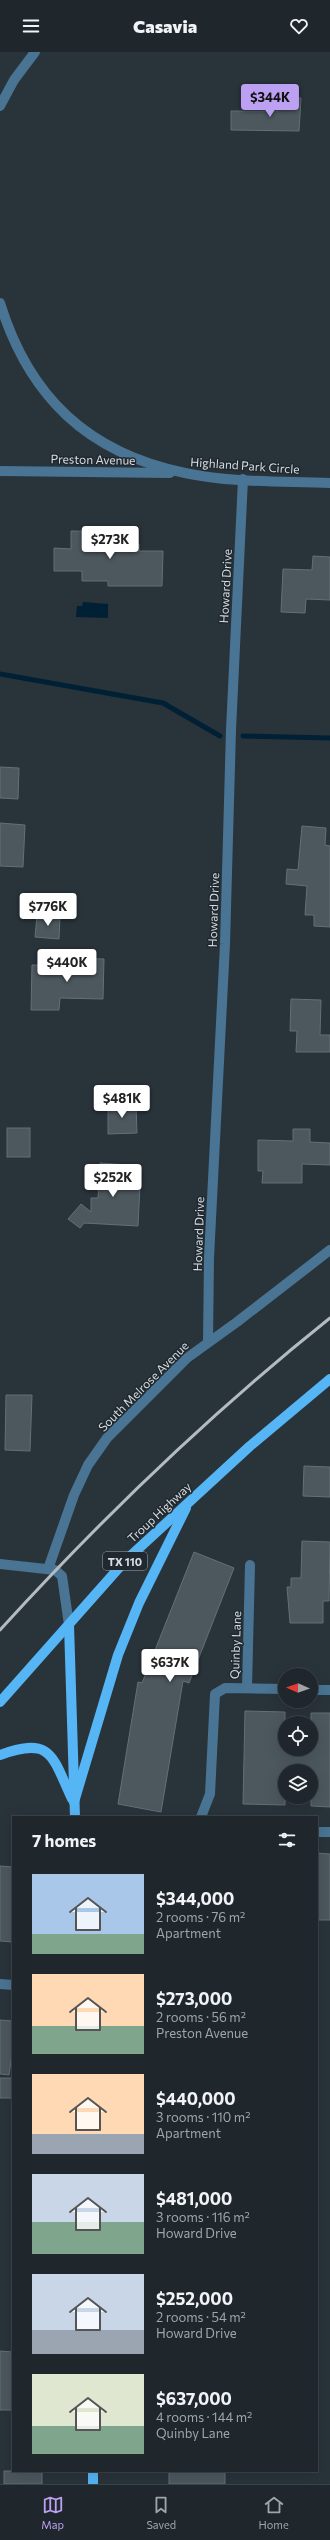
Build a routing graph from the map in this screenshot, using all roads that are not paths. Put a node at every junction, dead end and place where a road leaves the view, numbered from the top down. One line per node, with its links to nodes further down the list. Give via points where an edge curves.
1 (35, 52): 2 (street, via 14,80)
2 (0, 106)
3 (0, 303): 5 (street, Highland Park Circle, via 15,346 26,367 44,393 62,412 88,433 123,453)
4 (0, 471): 5 (street, Preston Avenue)
5 (185, 474): 6 (street, Highland Park Circle)
6 (243, 479): 7 (street, Highland Park Circle); 9 (street, Howard Drive, via 231,730 225,944 209,1258)
7 (330, 483)
8 (330, 1250): 9 (street, South Melrose Avenue)
9 (208, 1342): 14 (street, South Melrose Avenue, via 187,1358 107,1438 88,1465 77,1489)
10 (330, 1379): 11 (main road, Troup Highway, via 250,1446)
11 (188, 1503): 15 (main road, Troup Highway / TX 110, via 125,1561); 22 (main road, via 139,1603 118,1656)
12 (0, 1564): 14 (street)
13 (250, 1565): 16 (street, Quinby Lane)
14 (48, 1569): 15 (street, via 55,1570 62,1576)
15 (69, 1625): 20 (main road, TX 110); 22 (main road)
16 (247, 1688): 17 (street); 24 (street, Quinby Lane, via 225,1688 215,1694 210,1794)
17 (278, 1689)
18 (318, 1690): 19 (street)
19 (330, 1690)
20 (0, 1702)
21 (0, 1755): 22 (main road, via 23,1747 33,1746 42,1749 55,1762)
22 (74, 1802): 23 (main road)
23 (74, 1816)
24 (201, 1816)
25 (318, 1832): 26 (street)
26 (330, 1832)
27 (0, 1984): 28 (street)
28 (12, 1985)
29 (93, 2472): 30 (main road)
30 (93, 2484)

